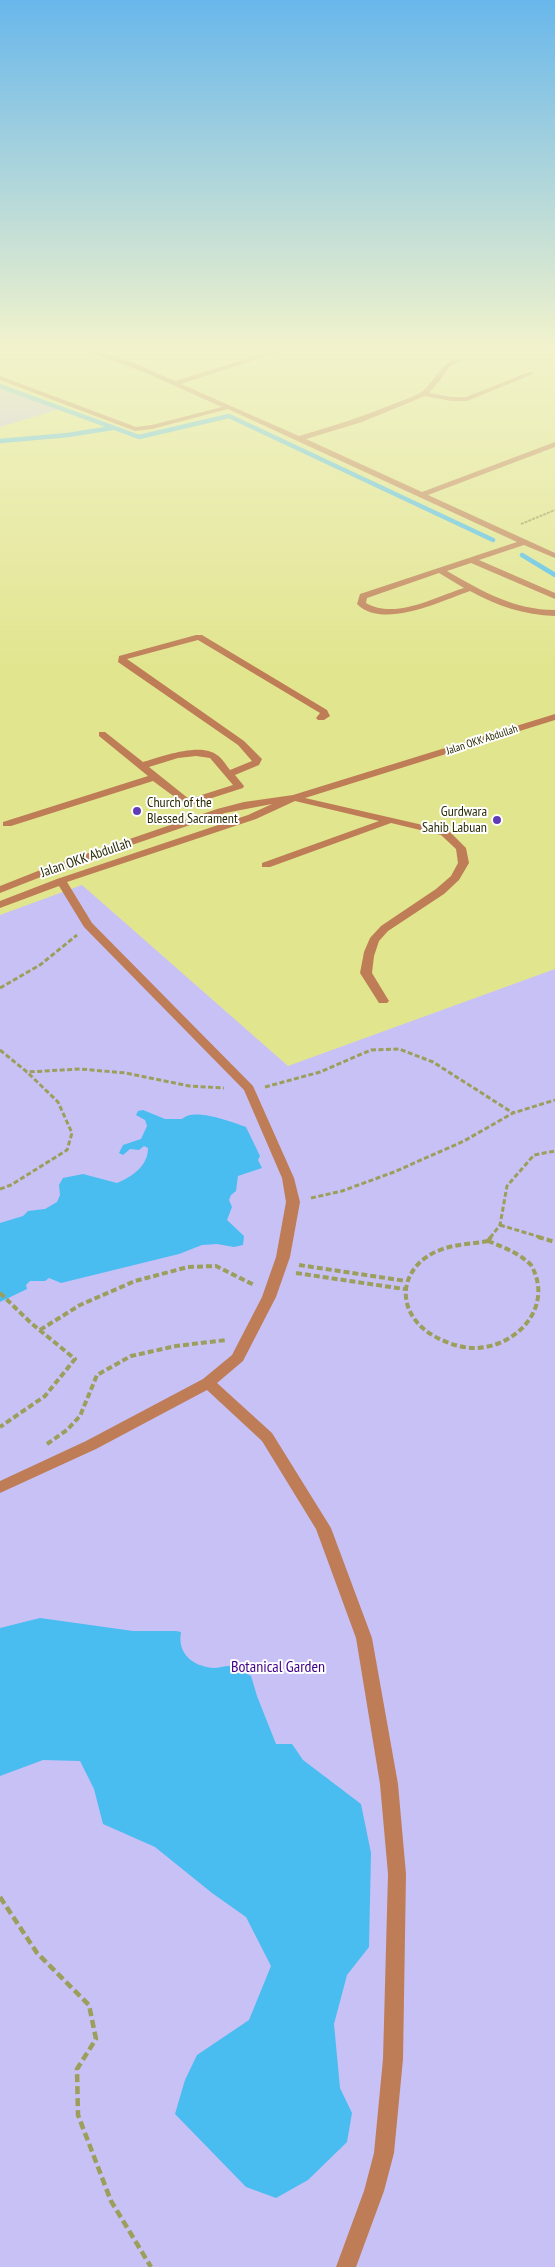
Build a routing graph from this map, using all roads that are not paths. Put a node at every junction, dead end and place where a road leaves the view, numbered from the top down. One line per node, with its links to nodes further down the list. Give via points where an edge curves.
1 (338, 457): 3 (street)
2 (521, 457): 3 (street)
3 (421, 495): 4 (street)
4 (525, 542): 5 (street); 6 (street)
5 (555, 556)
6 (472, 560): 7 (street); 9 (street)
7 (439, 570): 8 (street); 8 (street, via 363,596 361,604 376,611 392,612)
8 (471, 588): 10 (street, via 513,608)
9 (555, 596)
10 (555, 613)
11 (555, 717): 19 (street, Jalan OKK Abdullah)
12 (321, 718): 15 (street, via 325,716 324,712 199,637 122,658 123,662 241,743 257,759 251,766)
13 (102, 734): 14 (street)
14 (141, 766): 15 (street, via 202,753 213,756); 16 (street)
15 (229, 774): 17 (street, via 239,786)
16 (155, 777): 18 (street, via 187,803); 24 (street)
17 (231, 790): 18 (street); 20 (street)
18 (207, 797): 21 (street)
19 (294, 798): 20 (street, Jalan OKK Abdullah); 22 (street); 23 (street, Jalan OKK Abdullah)
20 (244, 805): 21 (street, Jalan OKK Abdullah)
21 (221, 811): 23 (street); 27 (street, Jalan OKK Abdullah)
22 (388, 821): 25 (street); 29 (street, via 445,832 461,850 464,865 442,890 384,928 374,940 366,973)
23 (234, 823): 26 (street, Jalan OKK Abdullah)
24 (7, 824)
25 (266, 864)
26 (61, 882): 28 (street, Jalan OKK Abdullah); 30 (street, via 88,924 249,1090 288,1178 293,1202 280,1266 270,1294 238,1358)
27 (0, 890)
28 (0, 905)
29 (383, 1001)
30 (208, 1383): 31 (street, via 91,1445); 32 (street, via 267,1437 323,1528 364,1638 389,1784 396,1874 393,2059 384,2153 374,2191)
31 (0, 1487)
32 (346, 2267)

